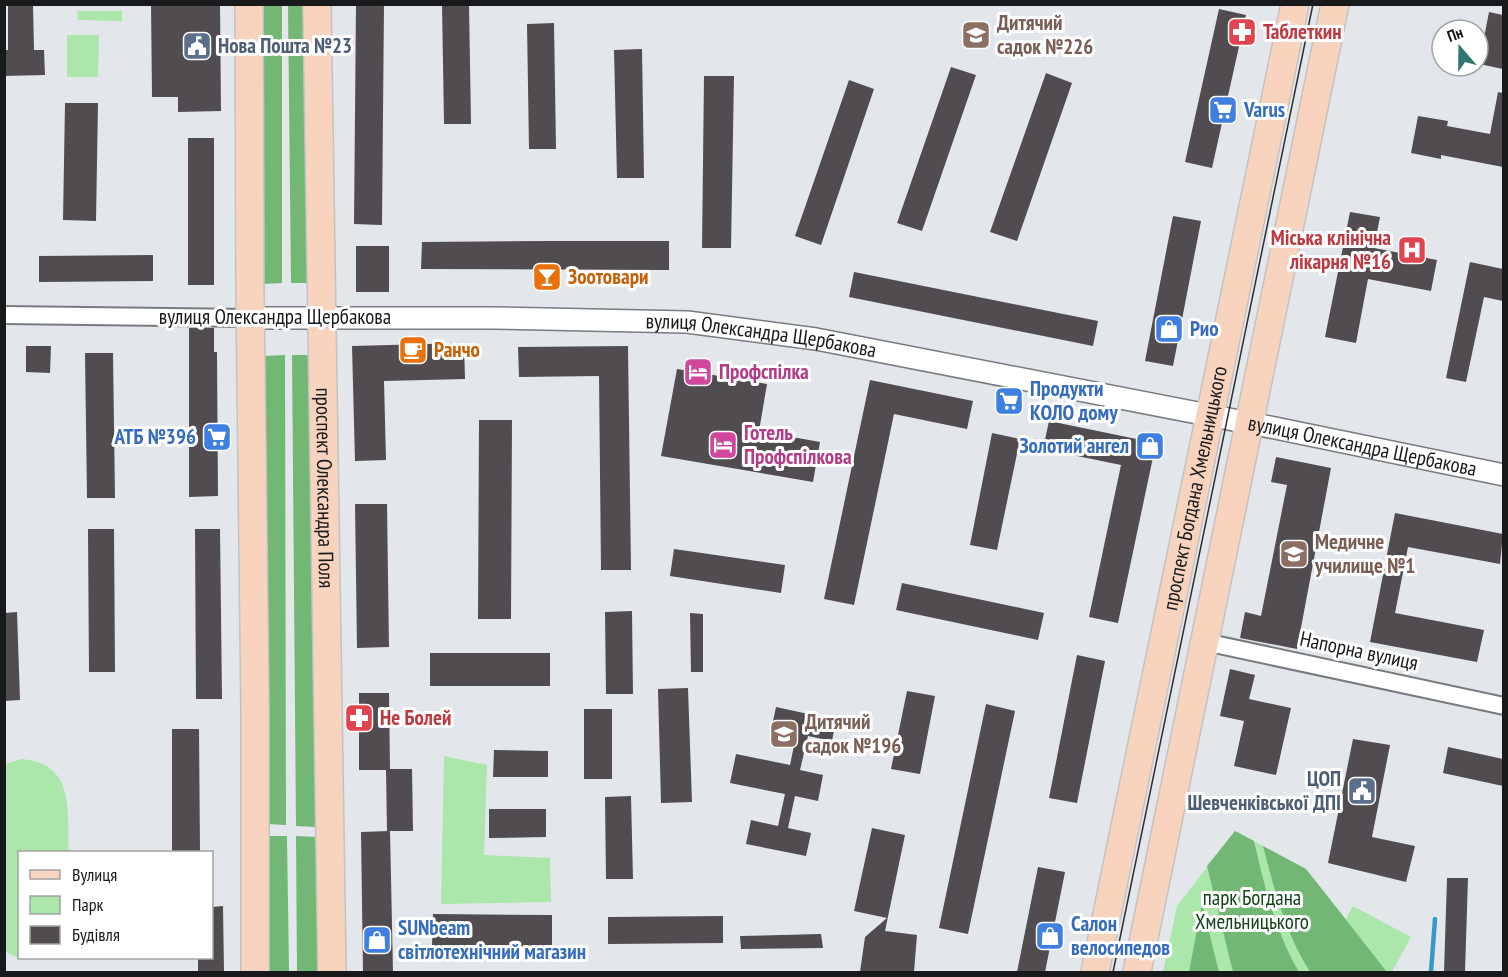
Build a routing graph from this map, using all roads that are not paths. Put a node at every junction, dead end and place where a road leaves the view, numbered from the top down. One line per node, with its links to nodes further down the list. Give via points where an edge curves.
1 (249, 4): 7 (main road)
2 (317, 4): 6 (main road, проспект Олександра Поля)
3 (1295, 4): 8 (main road, проспект Богдана Хмельницького)
4 (1335, 4): 9 (main road, проспект Богдана Хмельницького)
5 (4, 315): 7 (street, вулиця Олександра Щербакова)
6 (323, 317): 7 (street, вулиця Олександра Щербакова); 8 (street, вулиця Олександра Щербакова, via 687,322 816,339); 14 (main road, проспект Олександра Поля)
7 (250, 318): 13 (main road)
8 (1210, 416): 9 (street, вулиця Олександра Щербакова); 15 (main road, проспект Богдана Хмельницького)
9 (1250, 423): 10 (street, вулиця Олександра Щербакова); 11 (main road, проспект Богдана Хмельницького)
10 (1503, 475)
11 (1204, 642): 12 (street, Напорна вулиця); 16 (main road, проспект Богдана Хмельницького)
12 (1503, 706)
13 (255, 972)
14 (332, 972)
15 (1095, 972)
16 (1137, 972)

